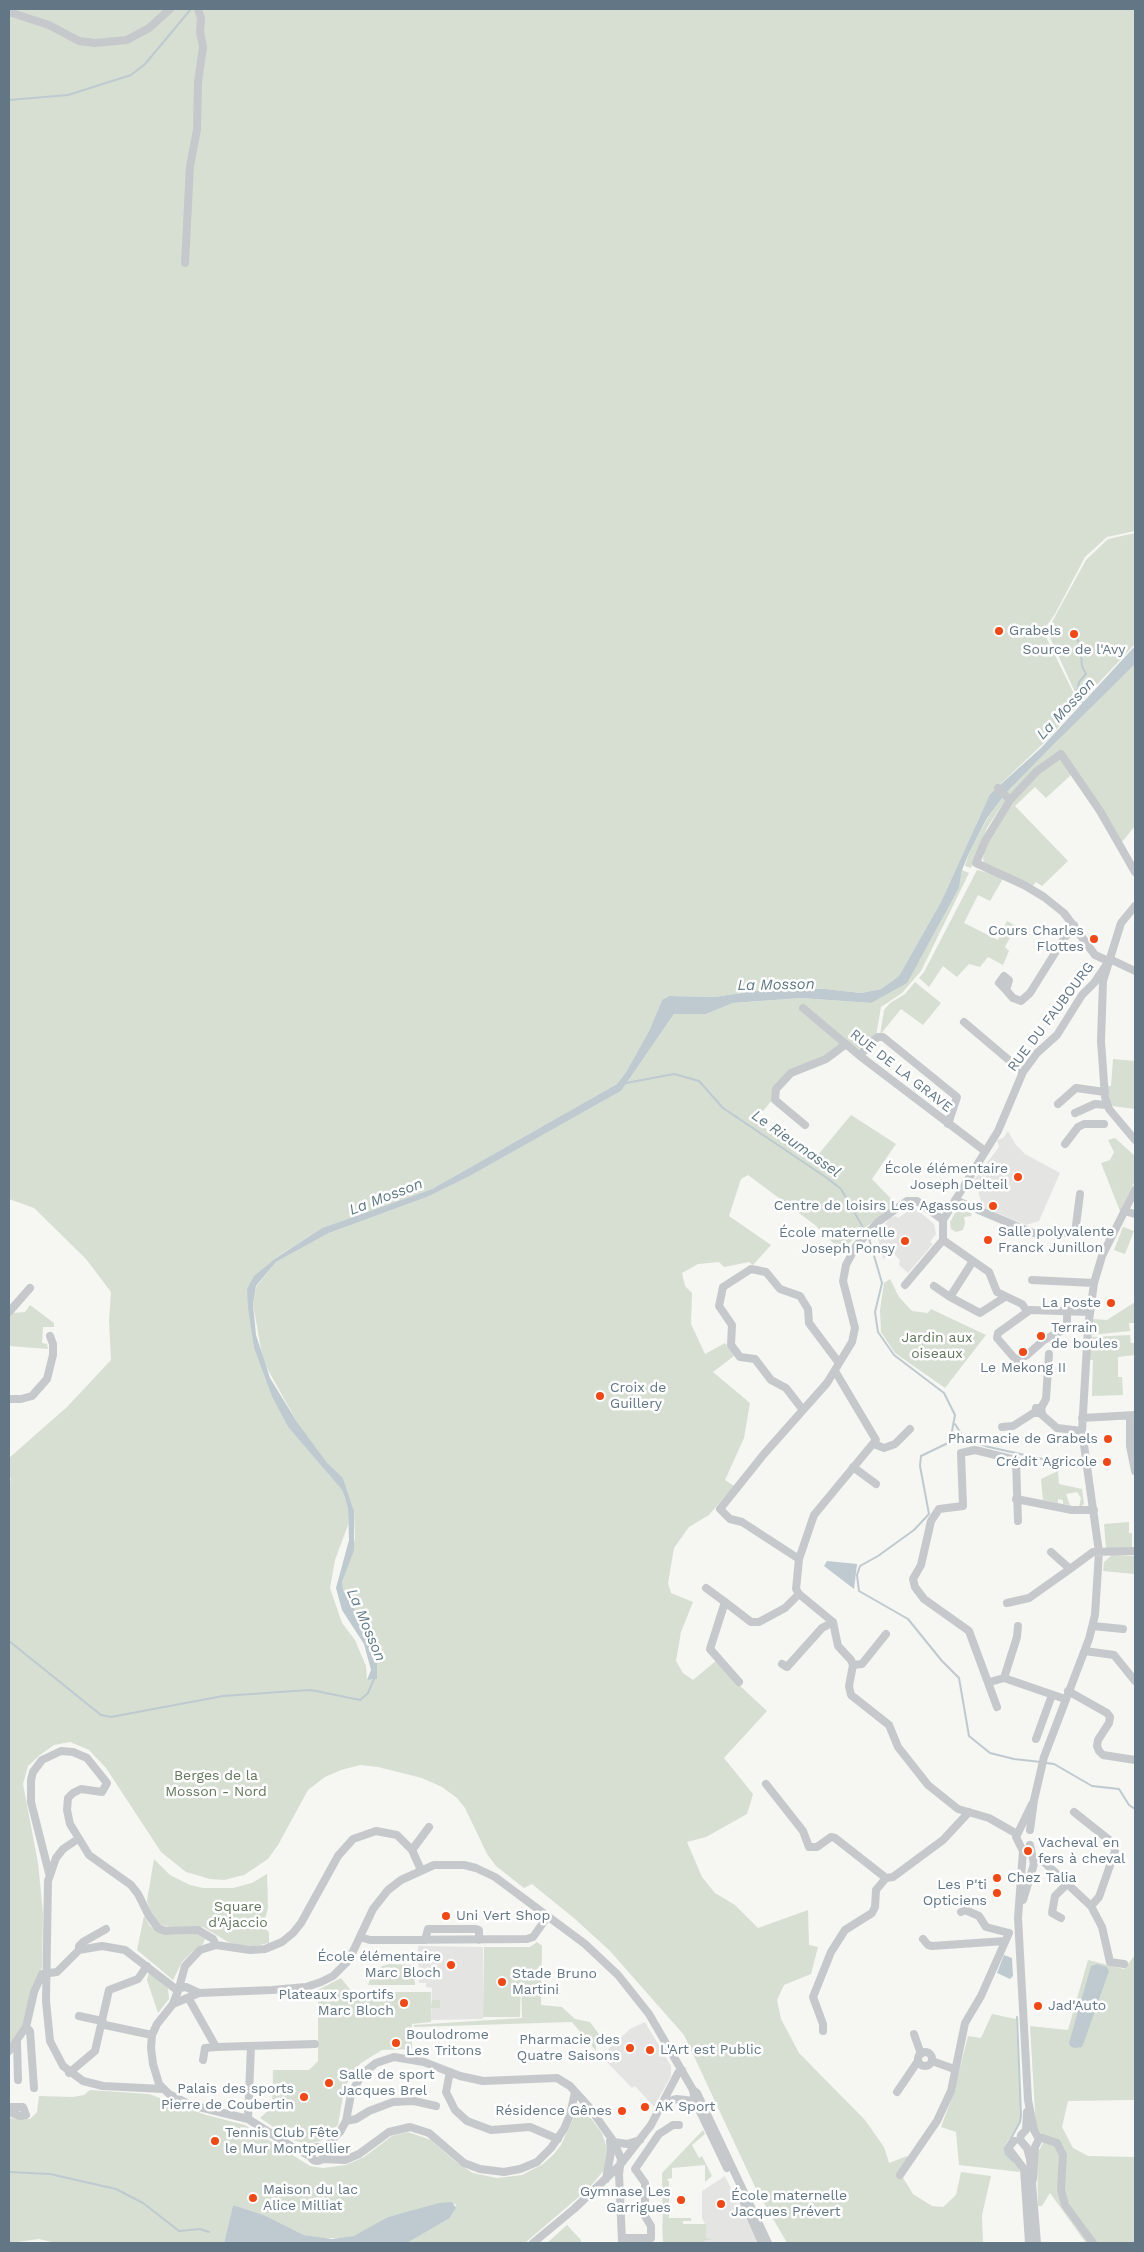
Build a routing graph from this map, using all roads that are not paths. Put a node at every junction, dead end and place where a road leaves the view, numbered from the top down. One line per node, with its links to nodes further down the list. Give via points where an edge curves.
1 (170, 9): 3 (street, via 149,28 127,40 95,44 79,41)
2 (198, 9): 4 (street, via 203,47 197,130 190,166)
3 (9, 12)
4 (186, 263)
5 (998, 788): 6 (street)
6 (1008, 798): 7 (street, via 1061,754 1100,810); 9 (street, via 976,863 1044,897)
7 (1135, 872)
8 (1135, 906): 10 (street, via 1121,923)
9 (1074, 925): 10 (street, via 1095,955); 12 (street, via 1030,993 1021,1001)
10 (1109, 961): 11 (street); 17 (street, RUE DU FAUBOURG, via 1082,995 1057,1035 1037,1053); 18 (street, via 1103,981 1101,1041)
11 (1134, 968)
12 (1006, 990)
13 (803, 1008): 15 (street, RUE DE LA GRAVE)
14 (964, 1022): 17 (street)
15 (846, 1044): 16 (street, RUE DE LA GRAVE); 24 (street, via 826,1060 791,1073 776,1089 775,1100)
16 (860, 1056): 22 (street, RUE DE LA GRAVE); 22 (street, via 870,1042 883,1037 956,1097)
17 (1023, 1072): 27 (street, RUE DU FAUBOURG, via 998,1131)
18 (1105, 1092): 19 (street, via 1076,1088); 25 (street, via 1109,1109)
19 (1058, 1104)
20 (1106, 1105): 21 (street, via 1095,1104)
21 (1075, 1113)
22 (948, 1124): 27 (street, RUE DE LA GRAVE)
23 (1104, 1124): 26 (street, via 1084,1124)
24 (806, 1125)
25 (1135, 1140)
26 (1065, 1144)
27 (985, 1151): 30 (street, RUE DU FAUBOURG)
28 (1135, 1190): 31 (street)
29 (1080, 1194): 34 (street)
30 (955, 1200): 33 (street, RUE DU FAUBOURG); 34 (street, via 1033,1233)
31 (1124, 1210): 32 (street); 35 (street)
32 (1135, 1214)
33 (943, 1220): 36 (street); 53 (street, via 911,1201 894,1209 867,1233 850,1256 844,1272 844,1288 855,1333)
34 (1075, 1233): 35 (street)
35 (1111, 1236): 39 (street)
36 (943, 1240): 37 (street); 40 (street)
37 (973, 1261): 43 (street); 44 (street, via 989,1272 995,1290)
38 (1032, 1280): 39 (street)
39 (1094, 1283): 48 (street)
40 (905, 1285)
41 (934, 1286): 43 (street)
42 (30, 1288): 47 (street)
43 (950, 1297): 44 (street, via 980,1314)
44 (1006, 1297): 46 (street, via 1022,1304)
45 (1067, 1310): 46 (street); 48 (street); 50 (street)
46 (1027, 1311): 50 (street, via 998,1333 997,1338 1016,1360)
47 (9, 1312)
48 (1089, 1312): 49 (street)
49 (1088, 1328): 50 (street); 59 (street)
50 (1067, 1329)
51 (50, 1336): 55 (street, via 53,1355 47,1379 27,1398)
52 (1049, 1354): 57 (street, via 1046,1399)
53 (839, 1363): 54 (street); 56 (street, via 808,1323 808,1309 800,1296 780,1289 766,1272 751,1269 723,1287 719,1306 732,1325 732,1346 740,1357 755,1359 771,1380 786,1388)
54 (835, 1371): 56 (street); 63 (street, via 867,1423 876,1440)
55 (9, 1399)
56 (803, 1410): 73 (street, via 720,1509 730,1519 742,1522)
57 (1039, 1411): 60 (street, via 1013,1426); 62 (street, via 1057,1428)
58 (1132, 1416): 59 (street); 65 (street, via 1130,1446)
59 (1082, 1418): 62 (street)
60 (1002, 1428)
61 (910, 1429): 63 (street, via 896,1444 884,1448)
62 (1082, 1430): 68 (street)
63 (874, 1444): 64 (street)
64 (853, 1467): 66 (street); 73 (street, via 814,1515)
65 (1135, 1471)
66 (876, 1484)
67 (1016, 1500): 68 (street, via 1072,1510); 69 (street); 90 (street, via 1016,1460 975,1450 961,1453 963,1506 939,1509 931,1521 921,1565 913,1580 924,1599 969,1630)
68 (1094, 1510): 72 (street)
69 (1018, 1521)
70 (1135, 1551): 72 (street)
71 (1051, 1552): 74 (street)
72 (1099, 1552): 74 (street, via 1091,1553); 81 (street)
73 (799, 1559): 76 (street)
74 (1070, 1570): 78 (street, via 1029,1598)
75 (706, 1588): 77 (street)
76 (798, 1594): 77 (street, via 785,1608 759,1622 751,1622); 79 (street)
77 (725, 1602): 89 (street, via 710,1649)
78 (1007, 1603)
79 (833, 1622): 85 (street, via 822,1628 787,1667); 86 (street, via 838,1646)
80 (1018, 1626): 87 (street)
81 (1093, 1626): 82 (street); 84 (street)
82 (1123, 1629)
83 (886, 1634): 86 (street, via 862,1664)
84 (1085, 1651): 88 (street, via 1114,1655); 91 (street)
85 (782, 1664)
86 (853, 1665): 99 (street, via 849,1686 851,1694 889,1725 898,1747 928,1785 958,1809)
87 (1004, 1678): 90 (street); 92 (street)
88 (1135, 1681)
89 (739, 1682)
90 (990, 1682): 94 (street)
91 (1068, 1691): 93 (street); 96 (street, via 1110,1717 1098,1740 1099,1751)
92 (1052, 1695): 93 (street); 95 (street)
93 (1065, 1699): 98 (street, via 1044,1757)
94 (997, 1707)
95 (1036, 1739)
96 (1135, 1760)
97 (766, 1784): 112 (street, via 803,1831 809,1846 817,1848 831,1837 835,1838)
98 (1034, 1800): 102 (street); 103 (street)
99 (968, 1812): 103 (street); 112 (street, via 943,1840 899,1873)
100 (1074, 1812): 114 (street, via 1113,1843 1115,1851 1099,1897)
101 (429, 1827): 107 (street)
102 (1030, 1830): 103 (street); 105 (street, via 1034,1837)
103 (1018, 1832): 106 (street, via 1017,1842)
104 (78, 1839): 110 (street, via 63,1849); 110 (street, via 70,1824 68,1798 81,1789 102,1792 107,1783 99,1770 80,1754 61,1751 37,1765 30,1780 31,1802); 125 (street, via 94,1860 131,1886 158,1928 165,1931 198,1930 213,1939)
105 (1030, 1844): 106 (street); 108 (street)
106 (1021, 1846): 111 (street)
107 (412, 1850): 109 (street); 125 (street, via 404,1840 390,1833 376,1831 353,1839 338,1856 301,1923 282,1942 265,1949 250,1950)
108 (1034, 1860): 111 (street); 113 (street, via 1044,1862)
109 (420, 1870): 116 (street, via 434,1865 482,1868); 120 (street, via 401,1880 379,1900)
110 (49, 1872): 129 (street)
111 (1026, 1873): 119 (street)
112 (886, 1878): 136 (street, via 876,1890 872,1913 845,1930 831,1952 813,1997)
113 (1067, 1884): 114 (street); 117 (street, via 1055,1896 1052,1913)
114 (1091, 1906): 127 (street, via 1102,1927 1110,1962)
115 (961, 1912): 121 (street, via 965,1910 979,1916 986,1927)
116 (548, 1916): 124 (street, via 530,1938); 147 (street, via 618,1975 653,2020)
117 (1061, 1918)
118 (106, 1929): 126 (street, via 83,1942)
119 (1020, 1930): 121 (street); 169 (street, via 1028,2100)
120 (360, 1937): 123 (street, via 370,1940); 131 (street, via 349,1960 340,1970 315,1984)
121 (1007, 1937): 122 (street, via 932,1946); 146 (street, via 981,1996 965,2022)
122 (923, 1939)
123 (425, 1940): 124 (street); 124 (street, via 428,1929 476,1929 479,1930)
124 (479, 1940)
125 (216, 1945): 130 (street, via 200,1950 192,1957 181,1975)
126 (79, 1950): 128 (street, via 102,1946 118,1948); 129 (street, via 57,1972)
127 (1124, 1964)
128 (147, 1966): 130 (street); 134 (street, via 138,1979 109,1990)
129 (48, 1973): 135 (street, via 42,1974 34,1992); 148 (street, via 50,2041 56,2056)
130 (178, 1991): 131 (street); 131 (street); 132 (street)
131 (187, 1996): 132 (street); 142 (street)
132 (173, 2004): 138 (street)
133 (80, 2016): 134 (street)
134 (102, 2021): 138 (street, via 105,2025); 148 (street, via 95,2051)
135 (26, 2027): 139 (street); 151 (street, via 30,2031)
136 (823, 2031)
137 (914, 2034): 144 (street)
138 (152, 2035): 152 (street, via 153,2064)
139 (17, 2041): 143 (street); 150 (street)
140 (315, 2044): 141 (street)
141 (251, 2046): 142 (street); 163 (street)
142 (216, 2047): 145 (street, via 206,2048)
143 (9, 2051)
144 (920, 2057): 146 (street, via 929,2054 932,2061); 155 (street)
145 (203, 2060)
146 (954, 2069): 176 (street, via 951,2092 937,2121)
147 (682, 2070): 153 (street); 157 (street)
148 (69, 2072): 152 (street, via 92,2084)
149 (450, 2072): 154 (street, via 470,2079 500,2082 551,2078 564,2081); 164 (street, via 409,2058 394,2057 376,2063 362,2074 356,2084); 168 (street, via 446,2092 455,2110 467,2121 491,2130 530,2127)
150 (18, 2080)
151 (34, 2088)
152 (163, 2089): 163 (street, via 191,2105)
153 (693, 2090): 156 (street); 181 (street)
154 (575, 2092): 160 (street); 162 (street)
155 (897, 2092)
156 (695, 2102): 157 (street, via 676,2099); 180 (street)
157 (664, 2103): 165 (street)
158 (436, 2106): 164 (street, via 414,2101 394,2102)
159 (9, 2107): 161 (street, via 23,2107 26,2115)
160 (589, 2107): 162 (street); 170 (street)
161 (9, 2112)
162 (570, 2114): 168 (street)
163 (248, 2119): 174 (street, via 294,2148)
164 (346, 2121): 174 (street, via 340,2132)
165 (651, 2125): 167 (street); 171 (street)
166 (680, 2125): 167 (street, via 673,2124)
167 (659, 2134): 178 (street, via 635,2169 645,2183 645,2216 651,2226 651,2238)
168 (558, 2139): 174 (street, via 537,2162 504,2172 480,2169 464,2162 435,2136 410,2127 389,2132 345,2160)
169 (1035, 2139): 183 (street, via 1033,2179); 184 (street, via 1057,2143 1063,2155 1061,2190 1065,2204)
170 (612, 2140): 171 (street, via 627,2144); 173 (street); 175 (street, via 621,2159)
171 (640, 2140): 175 (street)
172 (1014, 2141): 182 (street, via 1008,2148 1024,2170)
173 (611, 2152): 175 (street); 177 (street)
174 (318, 2153)
175 (620, 2165): 177 (street); 178 (street)
176 (900, 2175)
177 (606, 2179): 179 (street)
178 (622, 2241)
179 (533, 2243)
180 (762, 2243)
181 (768, 2243)
182 (1028, 2243)
183 (1037, 2243)
184 (1093, 2243)

